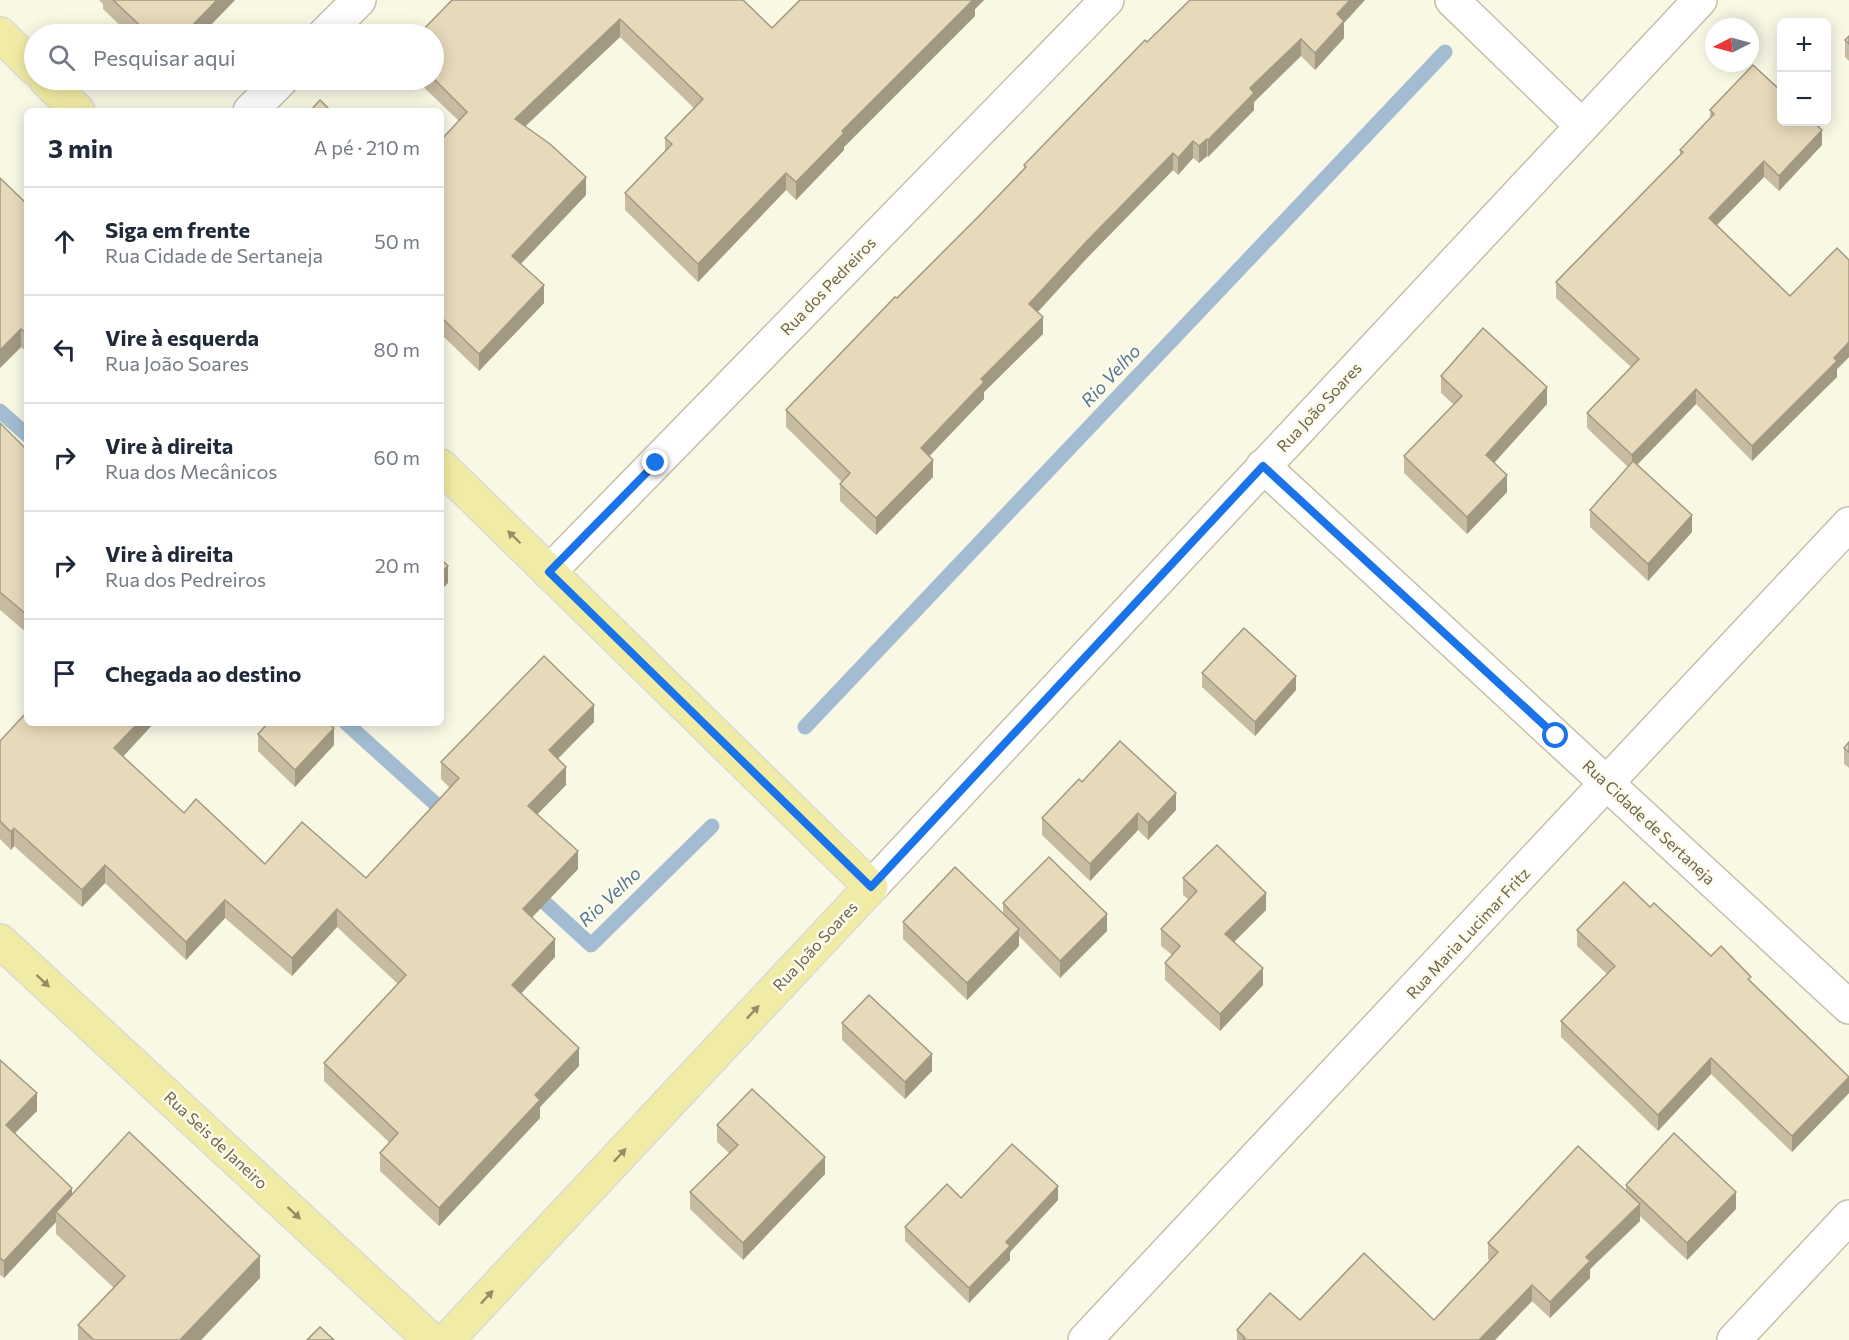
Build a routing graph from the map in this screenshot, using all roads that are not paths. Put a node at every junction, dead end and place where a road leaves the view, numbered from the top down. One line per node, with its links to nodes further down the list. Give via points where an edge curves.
1 (359, 0): 5 (street)
2 (1107, 0): 16 (street, Rua dos Pedreiros)
3 (1452, 0): 12 (street)
4 (1700, 0): 12 (street, Rua João Soares)
5 (335, 24)
6 (0, 34): 7 (main road)
7 (24, 58)
8 (56, 90): 10 (main road)
9 (271, 90): 11 (street)
10 (75, 108)
11 (253, 108)
12 (1582, 126): 13 (street, Rua João Soares)
13 (1263, 466): 17 (street, Rua Cidade de Sertaneja); 18 (street, Rua João Soares)
14 (444, 469): 16 (main road, one-way to 14)
15 (1849, 524): 17 (street, Rua Maria Lucimar Fritz)
16 (549, 572): 18 (main road)
17 (1607, 784): 20 (street, Rua Cidade de Sertaneja); 24 (street, Rua Maria Lucimar Fritz)
18 (871, 887): 23 (main road, Rua João Soares, one-way to 18)
19 (0, 941): 22 (main road, Rua Seis de Janeiro, one-way to 22)
20 (1849, 1007)
21 (1849, 1217): 25 (street)
22 (431, 1340)
23 (447, 1340)
24 (1085, 1340)
25 (1734, 1340)

